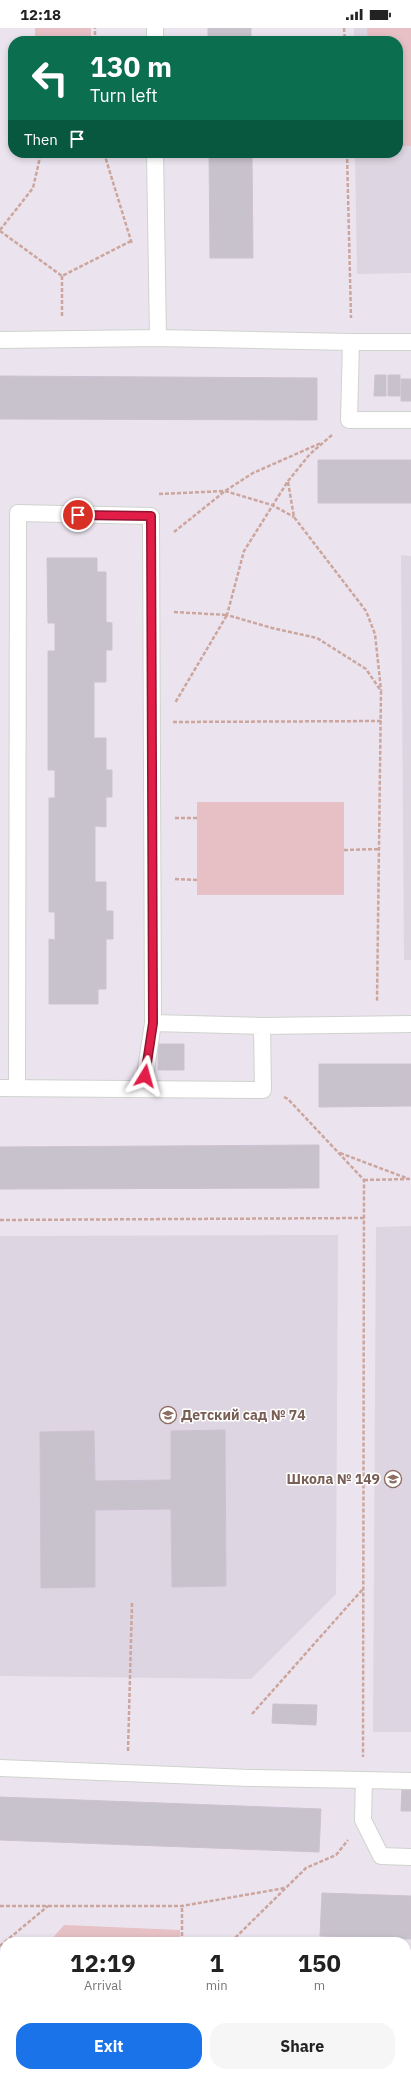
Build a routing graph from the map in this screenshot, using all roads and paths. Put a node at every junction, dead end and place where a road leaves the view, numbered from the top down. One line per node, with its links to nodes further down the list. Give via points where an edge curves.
1 (40, 158): 5 (path, via 33,188)
2 (106, 158): 6 (path)
3 (155, 158): 9 (lane)
4 (347, 158): 12 (path)
5 (0, 231): 8 (path)
6 (131, 240): 7 (path); 8 (path)
7 (134, 248)
8 (62, 276): 10 (path)
9 (158, 338): 10 (lane); 12 (lane)
10 (62, 339): 11 (lane)
11 (0, 340)
12 (352, 342): 13 (lane); 14 (lane)
13 (411, 342)
14 (349, 420): 15 (lane); 16 (path)
15 (411, 420)
16 (324, 442): 17 (path, via 310,454); 18 (path, via 253,474 225,491)
17 (288, 481): 20 (path, via 244,551); 21 (path, via 294,517 366,611 375,634)
18 (152, 550): 19 (lane); 32 (lane, via 151,516 18,514)
19 (152, 611): 20 (path); 24 (lane)
20 (227, 615): 21 (path, via 317,638 366,669); 23 (path)
21 (381, 691): 22 (path)
22 (381, 721): 23 (path); 25 (path)
23 (165, 722): 24 (path)
24 (152, 738): 27 (lane)
25 (379, 849): 26 (path); 28 (path)
26 (344, 850)
27 (153, 1023): 30 (lane); 33 (lane)
28 (376, 1024): 29 (lane); 30 (lane)
29 (411, 1024)
30 (262, 1026): 34 (lane)
31 (0, 1088): 32 (lane)
32 (17, 1088): 33 (lane)
33 (143, 1089): 34 (lane)
34 (263, 1090): 35 (path, via 288,1099)
35 (338, 1152): 36 (path); 37 (path)
36 (410, 1179): 37 (path)
37 (364, 1180): 38 (path)
38 (364, 1218): 39 (path); 40 (path)
39 (0, 1220)
40 (362, 1590): 42 (path); 45 (path)
41 (132, 1603): 44 (path)
42 (252, 1714)
43 (0, 1768): 44 (lane)
44 (127, 1774): 45 (lane)
45 (364, 1780): 46 (lane); 47 (lane)
46 (411, 1780)
47 (363, 1820): 48 (lane, via 381,1856); 49 (path, via 336,1855 306,1868)
48 (411, 1857)
49 (285, 1888): 52 (path); 55 (path)
50 (0, 1906): 51 (path)
51 (48, 1906): 52 (path); 53 (path)
52 (182, 1906): 54 (path)
53 (11, 1937)
54 (182, 1937)
55 (236, 1937)

